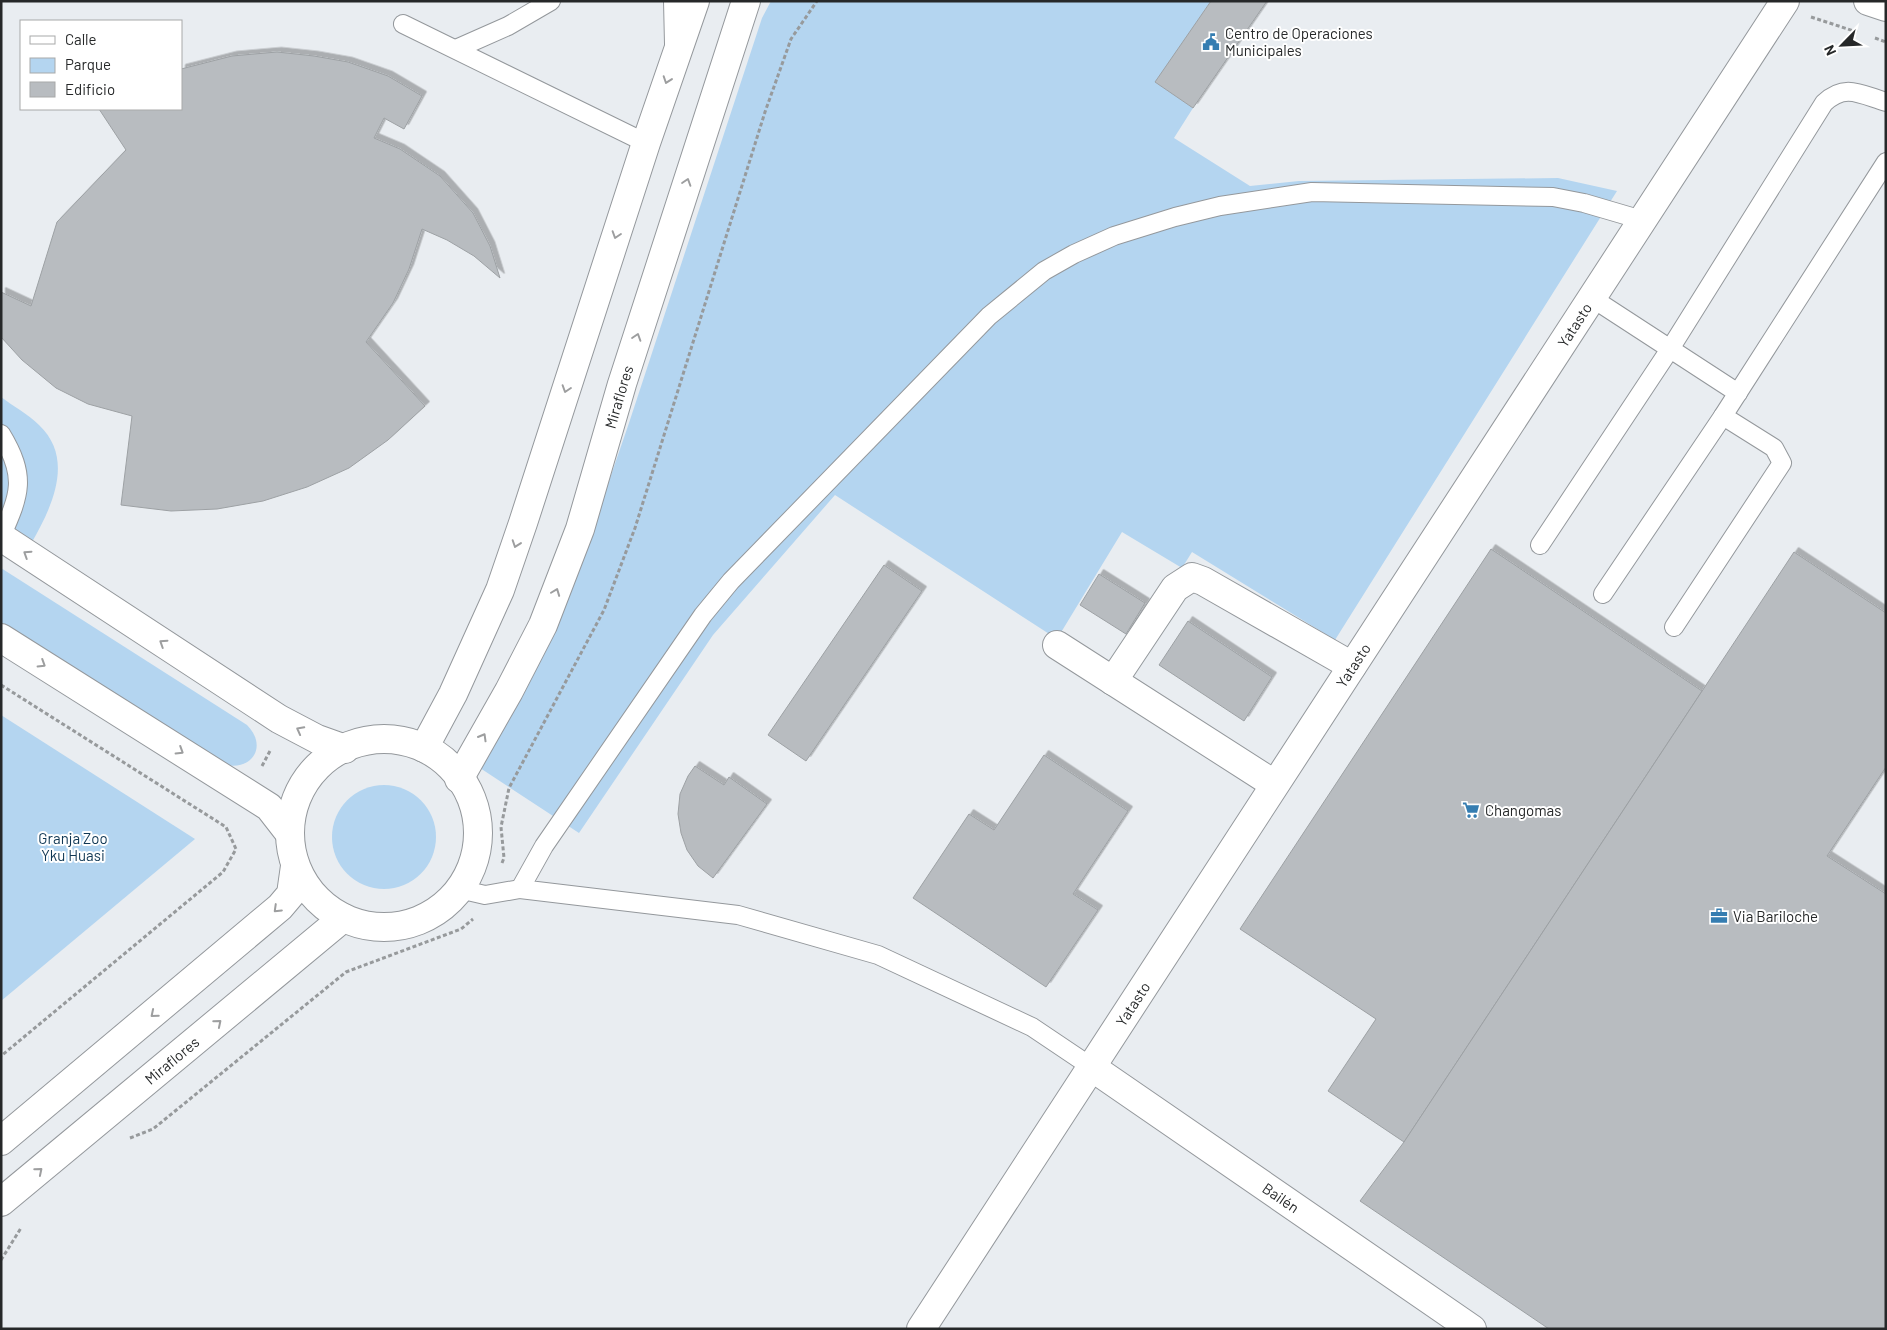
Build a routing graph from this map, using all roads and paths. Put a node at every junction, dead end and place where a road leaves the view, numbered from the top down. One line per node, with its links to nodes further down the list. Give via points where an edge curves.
1 (551, 1): 13 (lane, via 508,26)
2 (678, 1): 12 (street)
3 (694, 1): 12 (street)
4 (746, 1): 34 (street, Miraflores, one-way to 4, via 542,625 580,529 622,384)
5 (1868, 1): 7 (street)
6 (1783, 4): 9 (path); 17 (street, Yatasto)
7 (1886, 7)
8 (403, 24): 13 (lane)
9 (1860, 33)
10 (1868, 36): 11 (path)
11 (1886, 42)
12 (679, 44): 15 (street, one-way to 15)
13 (456, 50): 15 (lane)
14 (1886, 102): 19 (lane, via 1850,91 1834,94 1824,103)
15 (646, 143): 33 (street, one-way to 33, via 500,590 453,694)
16 (1886, 162): 20 (lane)
17 (1642, 220): 18 (street, Yatasto); 39 (lane, via 1553,196 1312,192 1220,206 1175,217 1114,236 1044,271 988,316 731,581 703,615 544,846)
18 (1592, 298): 19 (lane); 29 (street, Yatasto)
19 (1670, 349): 20 (lane); 24 (lane)
20 (1738, 392): 21 (lane)
21 (1723, 416): 25 (lane); 26 (lane, via 1774,448 1782,463)
22 (1, 434): 23 (lane, via 13,453 20,482 16,503)
23 (1, 537): 32 (street, one-way to 23, via 317,739 279,719)
24 (1540, 545)
25 (1602, 594)
26 (1674, 627)
27 (1, 638): 36 (street, one-way to 36, via 269,807)
28 (1056, 645): 30 (street)
29 (1352, 666): 30 (street, via 1192,577 1175,588); 35 (street, Yatasto)
30 (1113, 681): 35 (street)
31 (1, 685): 41 (path, via 226,827 236,849 223,872)
32 (345, 748): 33 (street, via 362,742 394,740); 36 (street, via 326,757 310,775 295,803)
33 (424, 748): 34 (street, via 450,766)
34 (459, 779): 38 (street, via 468,792 477,823 476,854)
35 (1274, 784): 42 (street, Yatasto)
36 (290, 834): 37 (street)
37 (295, 866): 40 (street, via 323,905); 43 (street, one-way to 43, via 291,894 280,907)
38 (459, 889): 39 (lane, via 485,895); 40 (street, via 443,907 415,923 367,926)
39 (520, 889): 42 (lane, via 738,915 878,955 1032,1027)
40 (343, 918): 44 (street, Miraflores, one-way to 40)
41 (1, 1056)
42 (1090, 1066): 45 (street, Yatasto); 46 (street, Bailén)
43 (1, 1141)
44 (1, 1202)
45 (921, 1329)
46 (1472, 1329)

